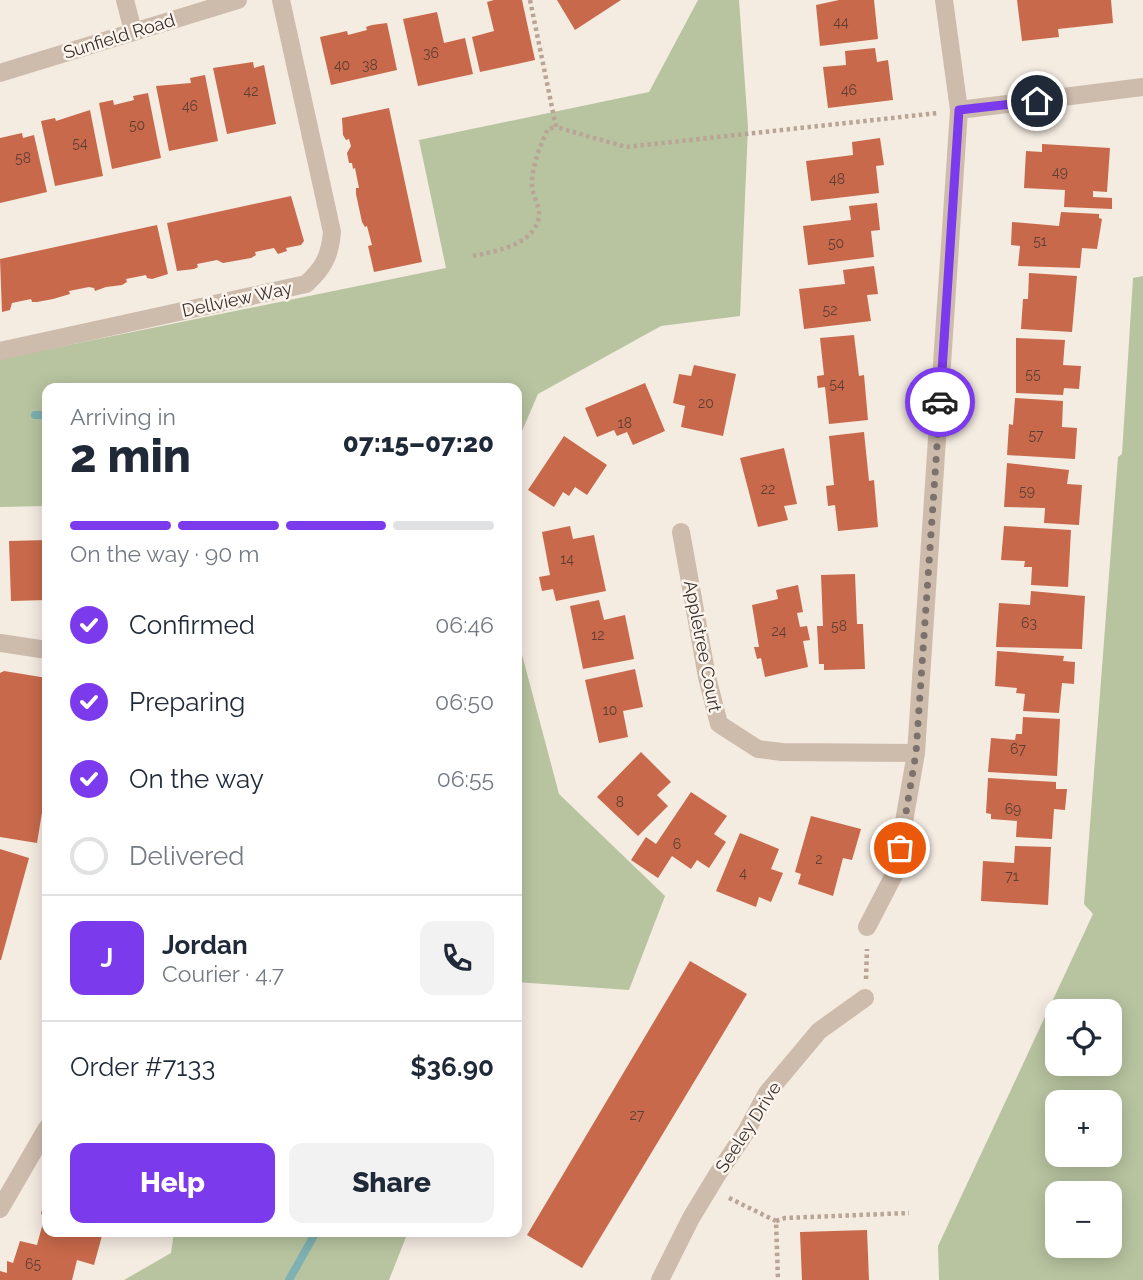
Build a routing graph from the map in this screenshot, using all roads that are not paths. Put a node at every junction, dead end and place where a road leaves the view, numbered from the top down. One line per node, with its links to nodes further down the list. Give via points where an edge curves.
1 (125, 0): 5 (street)
2 (238, 0): 5 (street, Sunfield Road)
3 (281, 0): 9 (street, Dellview Way, via 332,232 324,265 306,284)
4 (944, 0): 8 (street)
5 (133, 31): 6 (street, Sunfield Road)
6 (0, 73)
7 (1143, 87): 8 (street)
8 (959, 110): 13 (street)
9 (0, 351)
10 (681, 532): 13 (street, Appletree Court, via 719,724 758,749)
11 (0, 643): 12 (street)
12 (42, 649)
13 (916, 753): 14 (street, via 895,873)
14 (867, 927)
15 (865, 998): 18 (street, Seeley Drive, via 820,1031 774,1084 709,1188)
16 (42, 1137): 17 (street)
17 (0, 1209)
18 (660, 1280)

